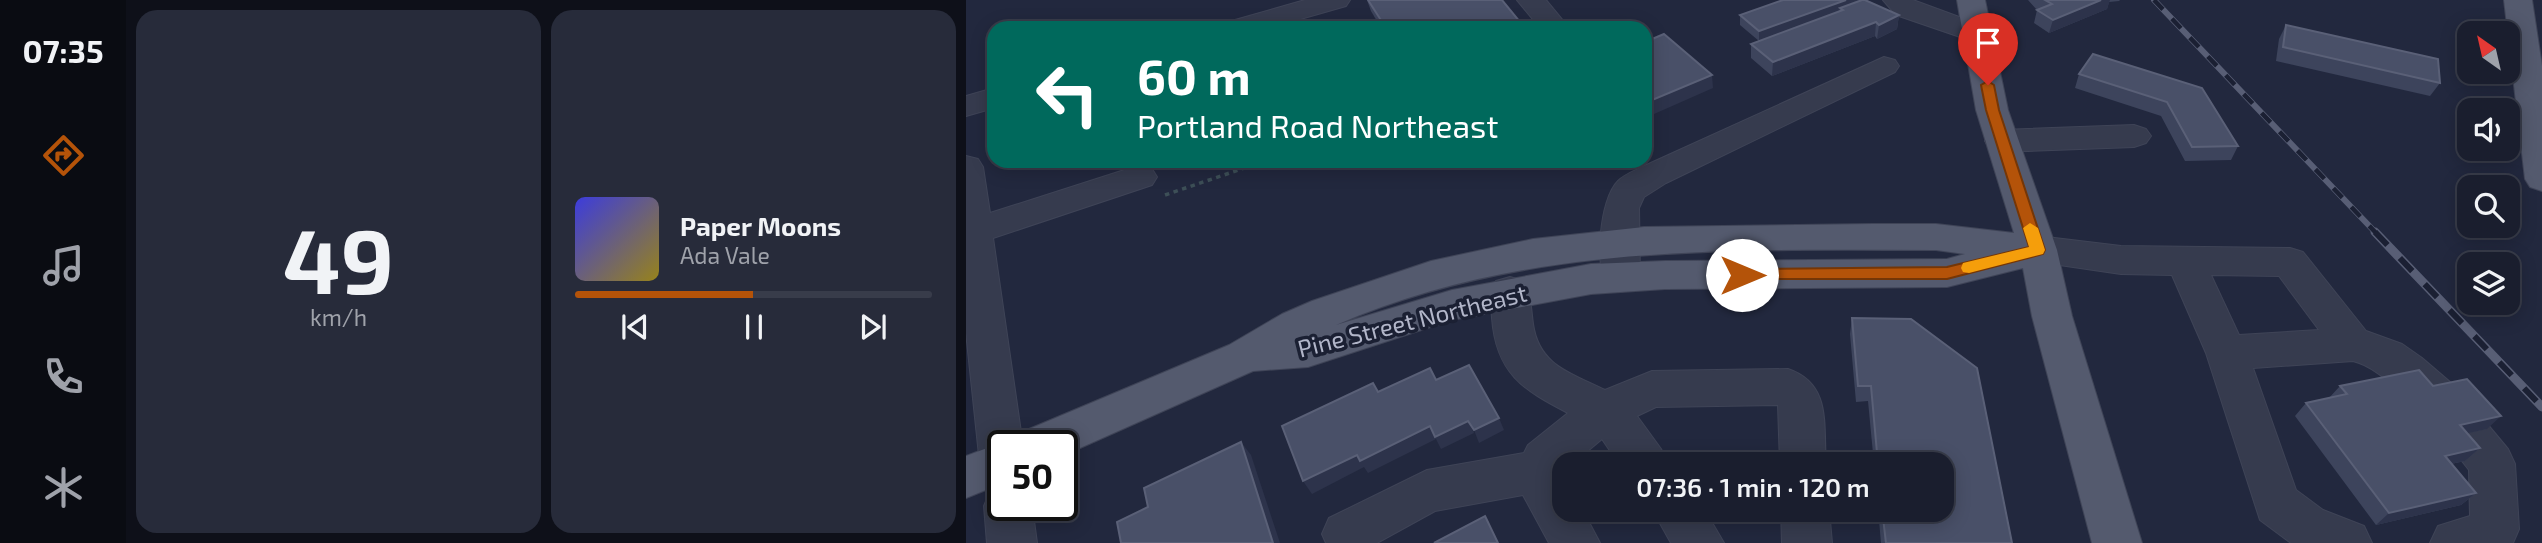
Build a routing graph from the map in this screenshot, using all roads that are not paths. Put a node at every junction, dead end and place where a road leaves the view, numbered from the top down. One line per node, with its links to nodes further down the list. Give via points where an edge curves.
1 (1531, 0): 8 (street)
2 (1897, 0): 9 (street, via 1911,11)
3 (1971, 0): 9 (main road)
4 (2518, 0): 17 (main road)
5 (1325, 3): 6 (street); 7 (street)
6 (1262, 21)
7 (1330, 21)
8 (1549, 21)
9 (1979, 34): 14 (main road, via 1992,110)
10 (1884, 66): 20 (street, via 1630,190 1621,208)
11 (987, 100): 12 (street)
12 (966, 106)
13 (2134, 136): 14 (street)
14 (2003, 141): 19 (main road)
15 (966, 167): 18 (street)
16 (1140, 177): 18 (street)
17 (2542, 179)
18 (974, 231): 23 (street)
19 (2038, 250): 20 (main road, Pine Street Northeast, via 1947,273); 21 (street, Pine Street Northeast, via 2106,259); 46 (main road, via 2052,316)
20 (1620, 260): 22 (main road, Pine Street Northeast, via 1591,279); 26 (main road, Pine Street Northeast, via 1533,253 1432,275 1296,325)
21 (2185, 261): 24 (street, Pine Street Northeast, via 2290,262); 25 (street)
22 (1510, 292): 26 (main road, Pine Street Northeast, via 1308,349); 28 (street, via 1518,347 1528,366 1549,384)
23 (974, 297): 29 (street)
24 (2353, 344): 25 (street); 27 (street, via 2369,347 2402,365)
25 (2227, 353): 40 (street)
26 (1244, 357): 30 (main road, Pine Street Northeast)
27 (2435, 395)
28 (1603, 411): 32 (street); 33 (street, via 1652,389 1788,387 1799,397); 35 (street, via 1544,459)
29 (997, 430)
30 (1075, 430)
31 (2467, 433): 48 (street, via 2492,464 2495,529 2490,535)
32 (1637, 452)
33 (1802, 452)
34 (987, 469): 36 (main road)
35 (1540, 471): 41 (street, via 1427,491); 43 (street, via 1541,482)
36 (966, 477)
37 (1010, 521): 42 (street)
38 (1685, 522): 44 (street)
39 (1806, 522): 45 (street)
40 (2278, 523): 47 (street, via 2306,526)
41 (1346, 534)
42 (1012, 543)
43 (1575, 543)
44 (1699, 543)
45 (1807, 543)
46 (2117, 543)
47 (2347, 543)
48 (2455, 543)

